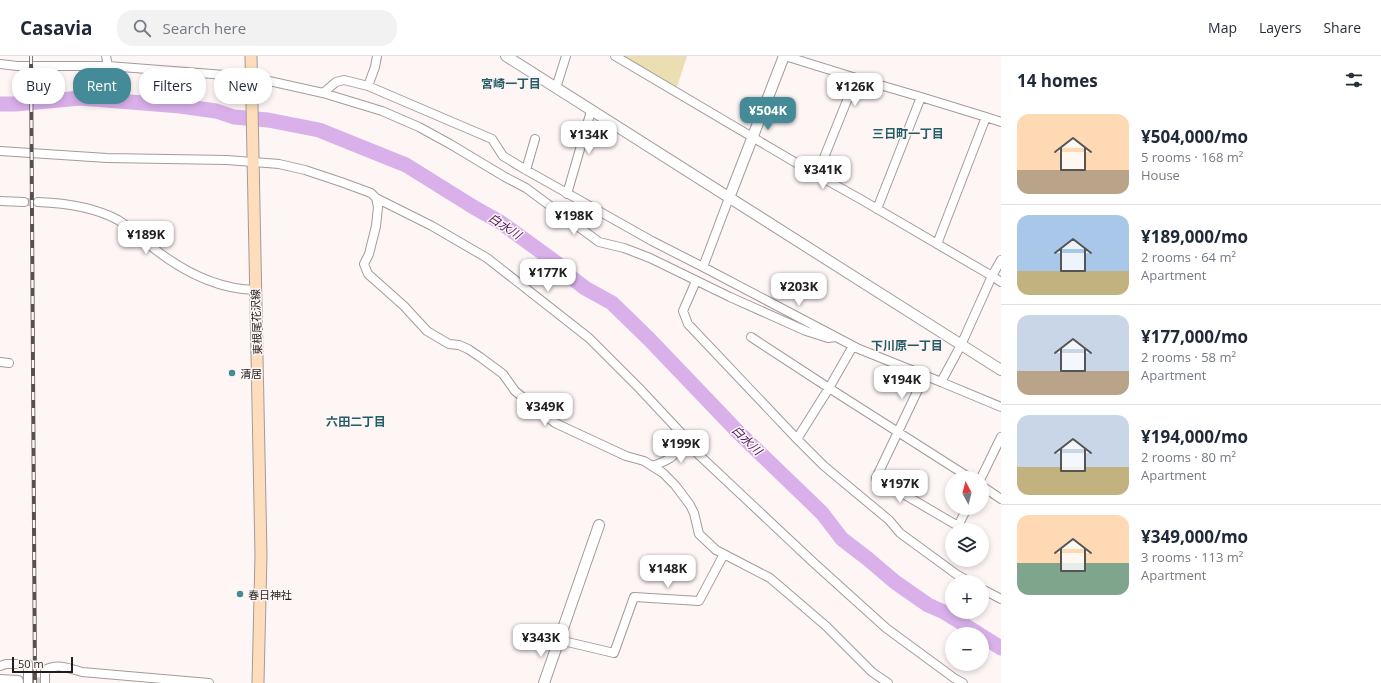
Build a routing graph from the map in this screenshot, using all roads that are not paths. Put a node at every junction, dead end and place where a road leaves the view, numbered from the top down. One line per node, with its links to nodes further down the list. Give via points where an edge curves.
1 (106, 56): 9 (street)
2 (251, 56): 10 (main road, 東根尾花沢線)
3 (377, 56): 14 (street)
4 (506, 56): 15 (street)
5 (566, 56): 15 (street)
6 (615, 56): 22 (street)
7 (785, 56): 12 (street); 22 (street)
8 (0, 64): 9 (street)
9 (108, 66): 11 (street)
10 (251, 68)
11 (214, 75)
12 (856, 78): 17 (street); 27 (street)
13 (272, 82): 16 (street)
14 (368, 86): 16 (street, via 344,80 336,82); 26 (street, via 492,139 503,156)
15 (556, 88): 19 (street)
16 (323, 93): 39 (street, via 382,111 419,128 526,188 599,242 650,258)
17 (920, 97): 20 (street); 34 (street)
18 (252, 104): 25 (main road, 東根尾花沢線)
19 (591, 111): 28 (street); 30 (street)
20 (986, 117): 21 (street); 35 (street)
21 (1001, 122)
22 (754, 137): 27 (street); 30 (street)
23 (535, 139): 26 (street)
24 (0, 150): 25 (street, via 107,158)
25 (253, 160): 29 (street, via 305,170 371,193); 41 (main road, 東根尾花沢線)
26 (526, 170): 28 (street)
27 (817, 175): 34 (street)
28 (567, 194): 37 (street)
29 (376, 198): 54 (street, via 487,258 589,338); 57 (street, via 376,226 364,264 373,280 404,306 427,331 480,357 503,374 515,391 556,423)
30 (729, 198): 37 (street); 44 (street)
31 (0, 201): 32 (street)
32 (24, 202)
33 (38, 202): 41 (street, via 81,207 118,220 170,260 204,280 223,286)
34 (877, 209): 35 (street)
35 (937, 244): 38 (street)
36 (1001, 260): 38 (street)
37 (703, 267): 43 (street)
38 (992, 276): 40 (street); 44 (street)
39 (696, 281): 43 (street, via 806,331 828,338); 56 (street, via 683,311 688,324)
40 (1001, 282)
41 (255, 290): 75 (main road, 東根尾花沢線, via 261,555)
42 (751, 337): 51 (street)
43 (836, 337): 45 (street)
44 (961, 345): 48 (street); 50 (street)
45 (853, 346): 49 (street); 51 (street)
46 (0, 362): 47 (street)
47 (9, 363)
48 (1001, 370)
49 (925, 375): 50 (street); 53 (street)
50 (941, 382): 52 (street)
51 (828, 388): 53 (street); 56 (street)
52 (1001, 407)
53 (898, 433): 58 (street); 62 (street, via 876,478 958,526)
54 (683, 435): 57 (street, via 674,456); 71 (street, via 698,454 814,563 886,628)
55 (1001, 437): 59 (street)
56 (797, 439): 65 (street, via 824,466 889,520 900,533)
57 (652, 466): 64 (street, via 663,473 690,505 699,534)
58 (959, 471)
59 (984, 471)
60 (989, 491): 61 (street)
61 (1001, 499)
62 (964, 515)
63 (599, 524): 68 (street)
64 (724, 554): 68 (street, via 700,601 634,597 614,653); 77 (street, via 770,578 826,626 872,672)
65 (958, 575)
66 (989, 593): 67 (street)
67 (1001, 599)
68 (559, 640): 76 (street)
69 (0, 666): 72 (street, via 28,664)
70 (0, 680): 72 (street)
71 (953, 681): 78 (street)
72 (23, 682)
73 (45, 683): 74 (street, via 45,670 52,666 82,672)
74 (209, 683)
75 (258, 683)
76 (544, 683)
77 (888, 683)
78 (963, 683)

